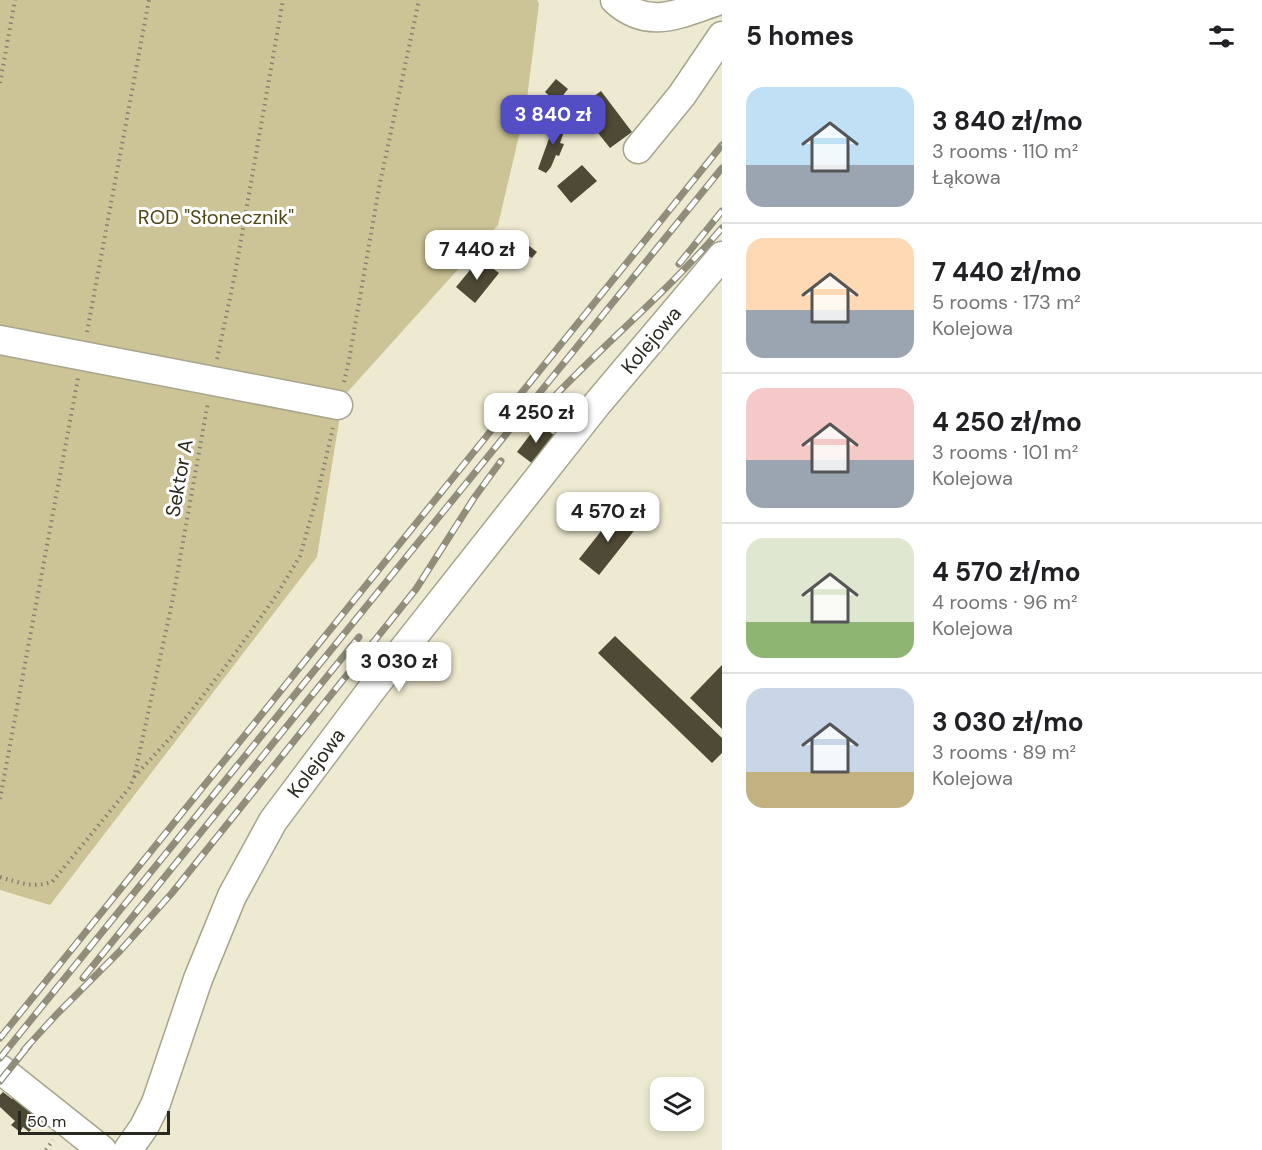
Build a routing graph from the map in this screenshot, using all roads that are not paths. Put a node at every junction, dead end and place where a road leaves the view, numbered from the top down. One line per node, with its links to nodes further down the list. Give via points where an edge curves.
1 (615, 0): 2 (street, via 640,16 657,18)
2 (721, 0)
3 (722, 36): 4 (street)
4 (638, 149)
5 (722, 256): 10 (street, Kolejowa, via 597,404 273,821 232,896 198,979 156,1103)
6 (0, 340): 7 (street)
7 (338, 405)
8 (0, 1069): 9 (street)
9 (102, 1150)
10 (128, 1150)

